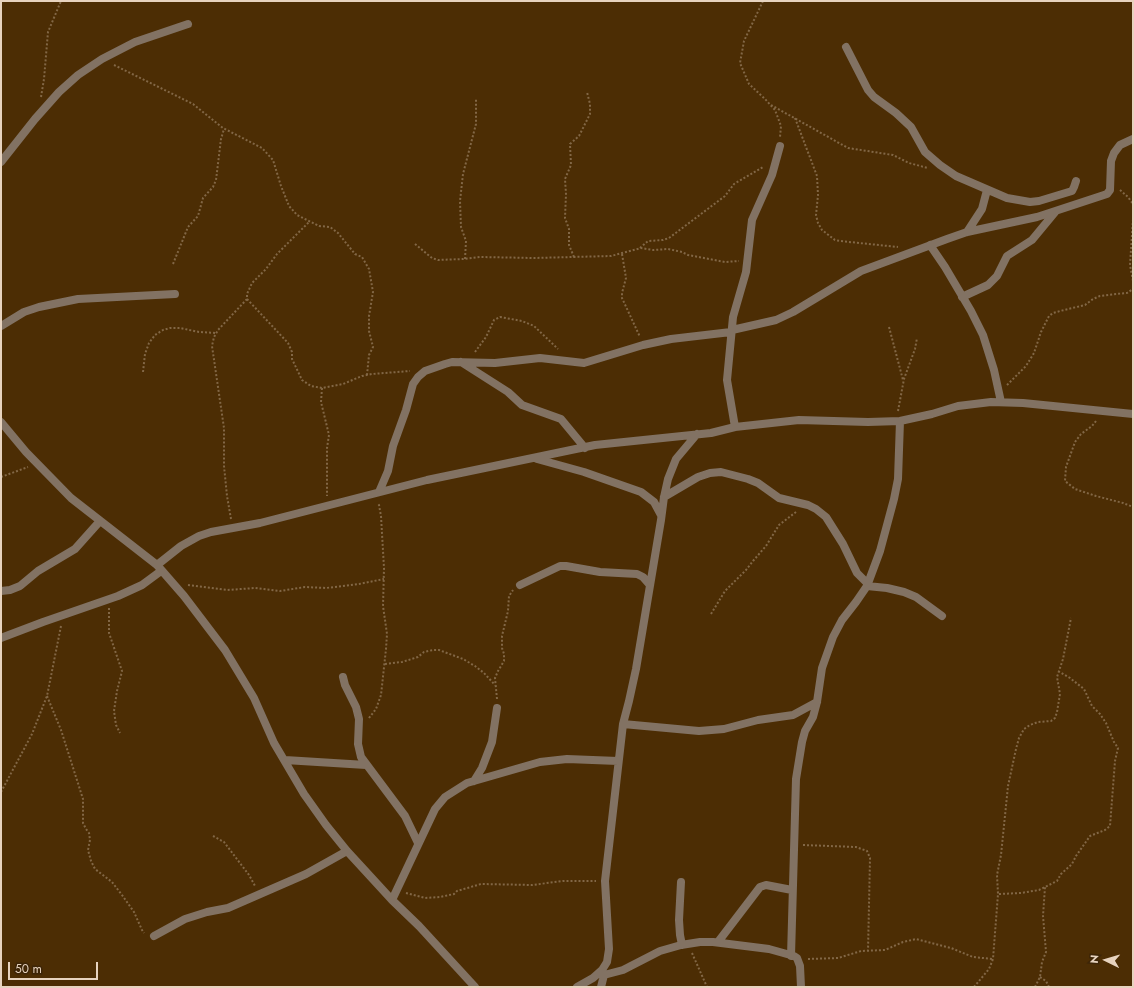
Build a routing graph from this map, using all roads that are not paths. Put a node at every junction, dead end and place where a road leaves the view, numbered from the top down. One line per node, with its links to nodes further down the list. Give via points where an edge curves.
1 (188, 24): 5 (street, via 135,42 78,75 35,119)
2 (846, 47): 7 (street, via 868,90 910,127 925,152 956,176)
3 (1133, 139): 8 (street, via 1120,145 1110,161 1110,190 1107,194)
4 (780, 146): 14 (street, via 772,174 752,220 746,272)
5 (1, 162)
6 (1076, 181): 7 (street, via 1072,191 1030,202 1007,198)
7 (987, 190): 9 (street, via 982,209)
8 (1056, 210): 9 (street, via 1037,217); 12 (street, via 1032,240 1007,256 997,276 988,285)
9 (967, 232): 10 (street)
10 (930, 245): 12 (street); 14 (street, via 861,271 776,320)
11 (175, 294): 13 (street, via 78,299 24,312)
12 (962, 297): 16 (street, via 983,335)
13 (1, 326)
14 (731, 331): 15 (street, via 643,345 584,363 540,358 495,363); 20 (street, via 727,380)
15 (465, 362): 22 (street, via 522,404 561,419); 24 (street, via 444,364 425,370 412,384 388,471)
16 (1001, 402): 17 (street); 18 (street, via 958,406)
17 (1133, 414)
18 (899, 420): 20 (street, via 799,420); 31 (street, via 898,479 880,551)
19 (1, 422): 27 (street, via 71,498)
20 (735, 428): 21 (street)
21 (697, 434): 22 (street); 25 (street, via 671,468)
22 (585, 448): 23 (street)
23 (535, 458): 24 (street); 26 (street, via 641,492 654,502)
24 (379, 492): 28 (street, via 260,523 211,532 181,546)
25 (664, 498): 26 (street); 31 (street, via 698,477 710,473 720,472 748,478 779,498 804,504 826,517 857,573)
26 (662, 516): 30 (street)
27 (100, 521): 28 (street); 32 (street, via 75,549 38,571 20,586)
28 (159, 568): 34 (street, via 142,585); 39 (street, via 225,650 254,698)
29 (520, 585): 30 (street, via 560,566 566,566 600,572 637,574)
30 (650, 585): 38 (street, via 636,669)
31 (867, 585): 33 (street, via 904,592 916,597); 36 (street, via 833,637 822,668)
32 (1, 591)
33 (942, 616)
34 (1, 638)
35 (343, 677): 41 (street, via 356,707 359,719 360,757)
36 (817, 702): 38 (street, via 792,714 724,729 699,731); 46 (street, via 805,731 798,758)
37 (497, 708): 42 (street, via 492,742)
38 (623, 724): 40 (street)
39 (285, 760): 41 (street); 44 (street, via 326,825)
40 (618, 761): 42 (street, via 567,759 540,762); 52 (street, via 605,881 609,949 607,962)
41 (366, 765): 43 (street, via 405,816)
42 (474, 781): 43 (street, via 445,797 435,809)
43 (418, 843): 47 (street)
44 (347, 851): 47 (street); 48 (street, via 306,874 228,908 185,919)
45 (681, 882): 50 (street, via 680,935)
46 (792, 890): 49 (street, via 766,885 760,887); 51 (street)
47 (392, 900): 53 (street)
48 (154, 936)
49 (718, 942): 50 (street); 51 (street, via 769,949)
50 (684, 944): 52 (street, via 660,951 622,970)
51 (794, 957): 56 (street, via 800,966)
52 (601, 974): 54 (street); 55 (street)
53 (475, 987)
54 (577, 987)
55 (601, 987)
56 (802, 987)

